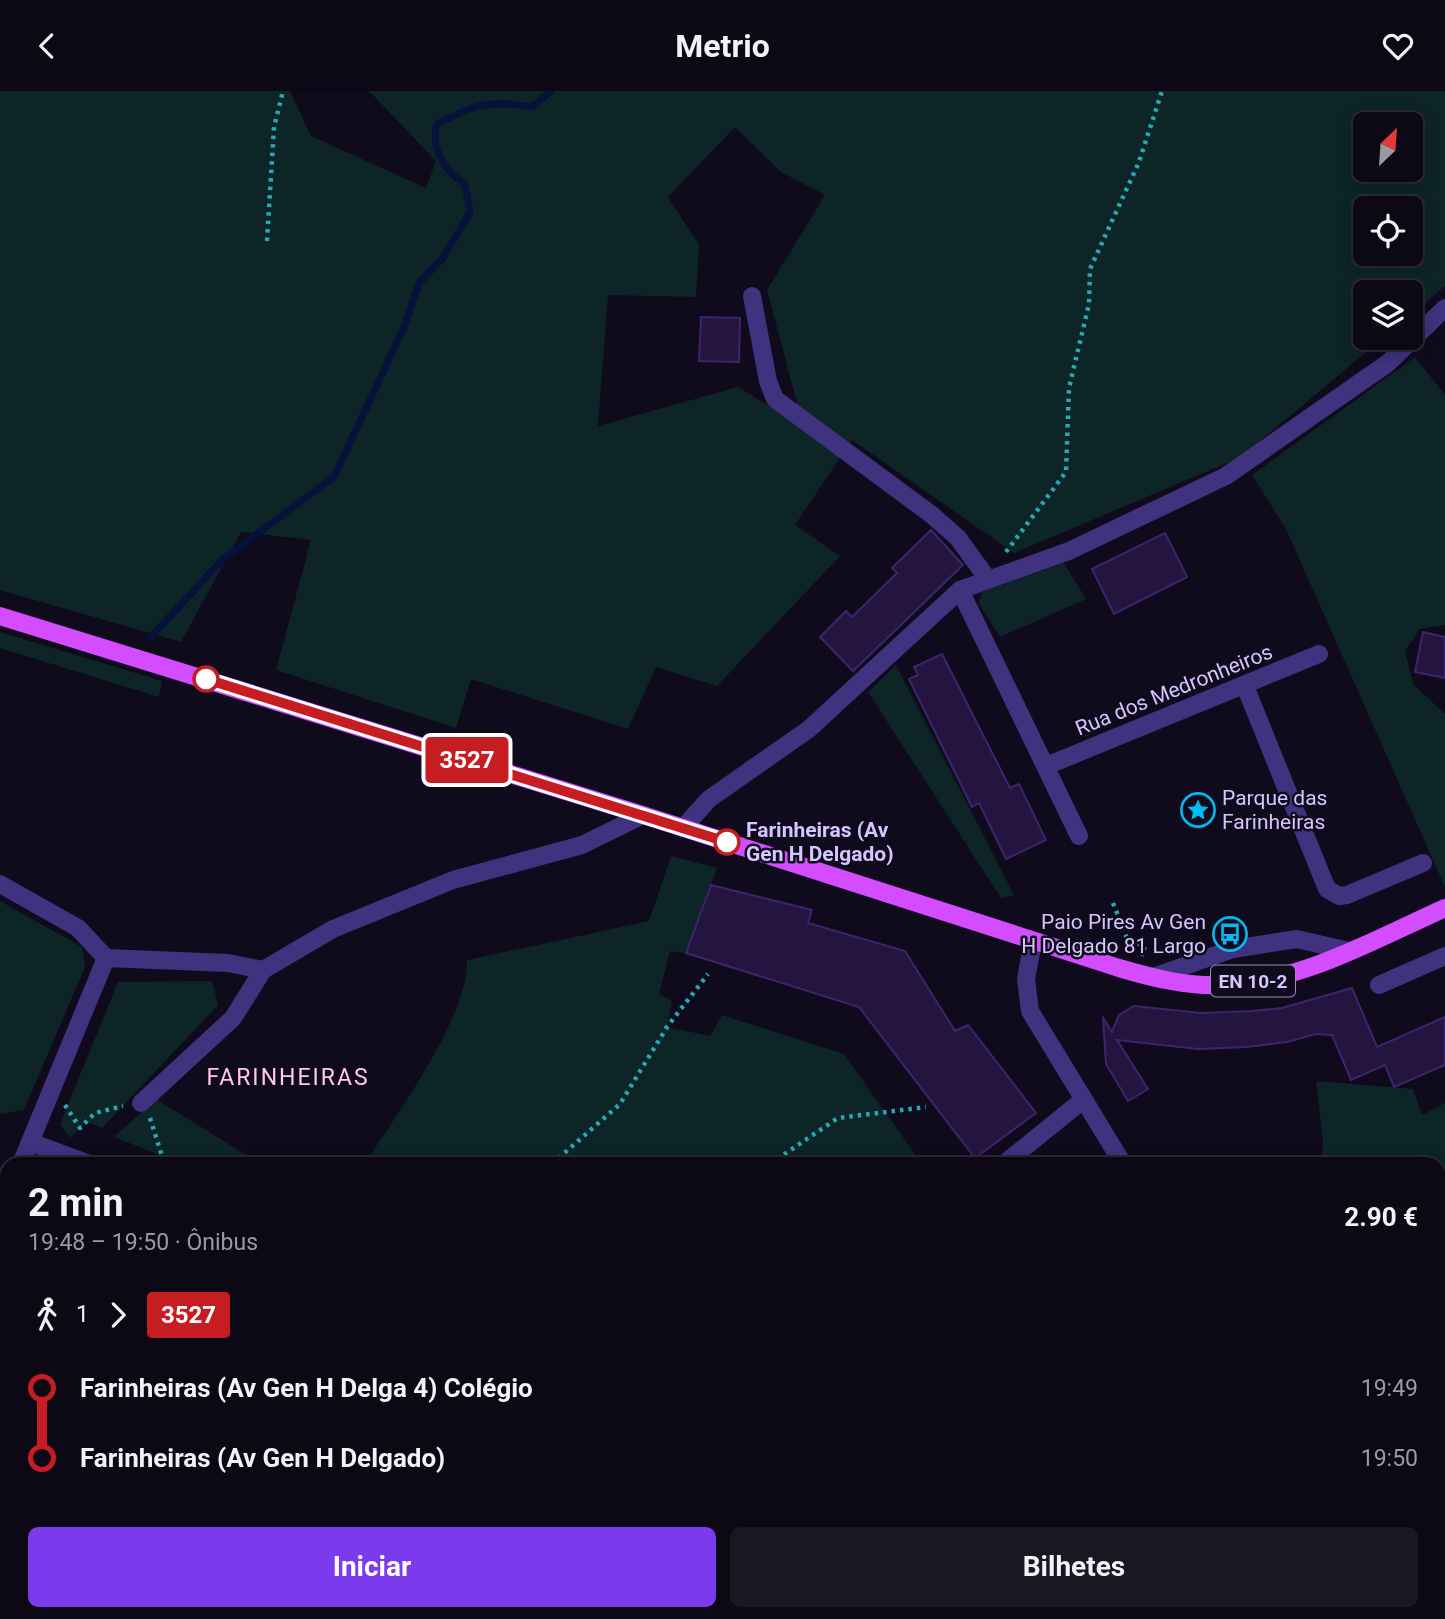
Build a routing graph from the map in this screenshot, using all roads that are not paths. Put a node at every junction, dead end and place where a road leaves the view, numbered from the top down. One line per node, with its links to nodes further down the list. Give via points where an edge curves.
1 (752, 296): 3 (street, via 775,399 932,515 958,538)
2 (1445, 308): 3 (street, via 1388,363 1226,476 1069,551)
3 (987, 579): 4 (street)
4 (960, 590): 8 (street); 10 (street, via 809,729 709,799)
5 (0, 616): 9 (main road, EN 10-2)
6 (1319, 654): 7 (street, Rua dos Medronheiros)
7 (1245, 686): 8 (street, Rua dos Medronheiros); 12 (street, via 1327,889 1347,895)
8 (1046, 767): 11 (street)
9 (643, 814): 10 (main road, EN 10-2); 19 (street, via 582,845 453,880 345,924)
10 (684, 828): 15 (main road, EN 10-2)
11 (1079, 836)
12 (1423, 863)
13 (0, 884): 18 (street, via 78,928)
14 (1445, 908): 16 (main road, EN 10-2)
15 (1033, 941): 20 (main road, EN 10-2); 22 (street, via 1026,979 1030,1011)
16 (1349, 951): 20 (street, via 1297,939 1233,949); 20 (main road, EN 10-2, via 1272,979 1222,985)
17 (1445, 956): 21 (street)
18 (106, 958): 19 (street, via 228,963); 24 (street)
19 (263, 970): 23 (street, via 233,1018)
20 (1145, 975)
21 (1379, 985)
22 (1083, 1100): 27 (street); 28 (street)
23 (141, 1103)
24 (30, 1142): 25 (street); 26 (street)
25 (24, 1157)
26 (70, 1157)
27 (1013, 1157)
28 (1120, 1157)

